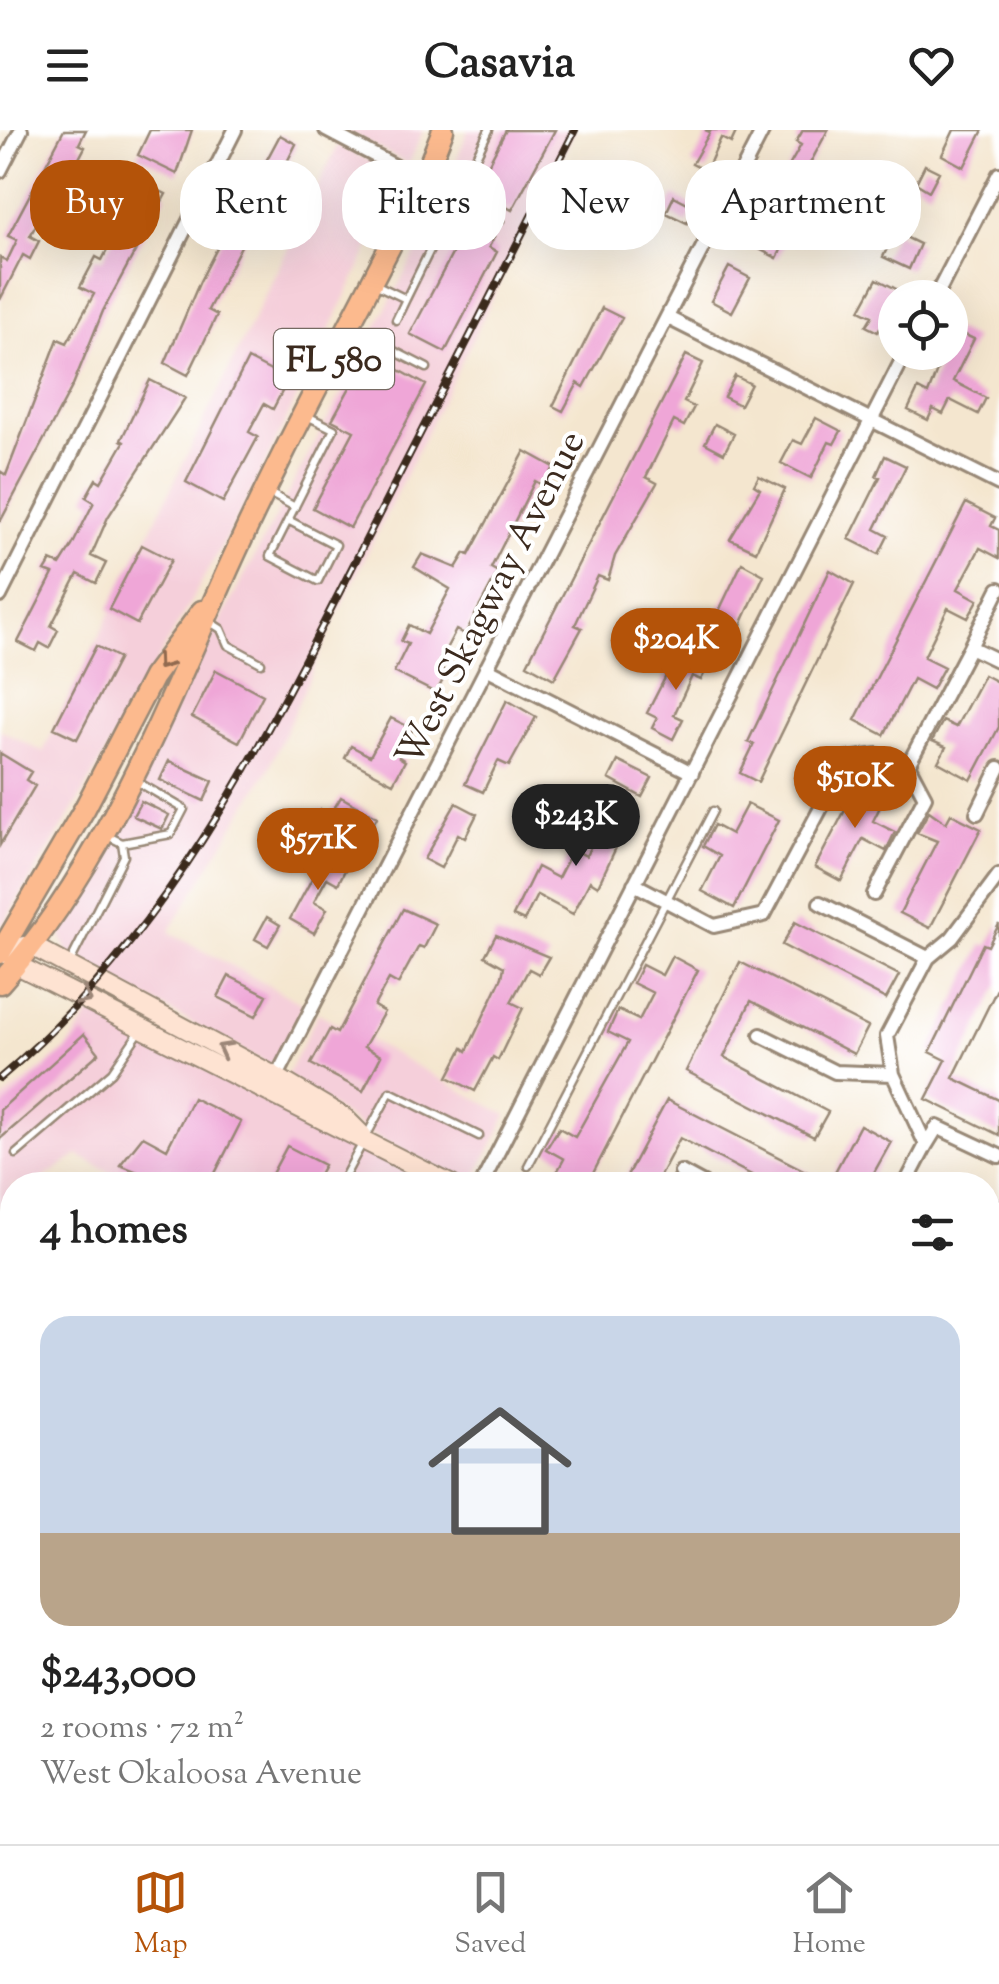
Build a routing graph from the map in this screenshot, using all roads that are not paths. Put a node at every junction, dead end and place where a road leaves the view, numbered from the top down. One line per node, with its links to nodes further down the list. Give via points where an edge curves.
1 (21, 130): 10 (street)
2 (235, 130): 30 (street)
3 (326, 130): 7 (street)
4 (443, 130): 8 (main road, FL 580)
5 (489, 130): 9 (lane)
6 (763, 130): 17 (street, West Skagway Avenue)
7 (384, 160)
8 (432, 160)
9 (475, 160)
10 (0, 171)
11 (999, 174): 14 (street)
12 (388, 250): 15 (main road, FL 580)
13 (431, 250): 16 (lane)
14 (944, 280)
15 (372, 282): 16 (lane); 19 (main road, FL 580)
16 (406, 300): 18 (lane)
17 (668, 318): 23 (street); 35 (street, West Skagway Avenue)
18 (396, 320)
19 (350, 328): 20 (lane); 22 (main road, FL 580)
20 (427, 368)
21 (897, 370): 23 (street)
22 (306, 415): 25 (main road, FL 580); 26 (lane, via 334,429)
23 (871, 421): 24 (street); 38 (street)
24 (999, 484)
25 (267, 492): 26 (lane); 28 (main road, FL 580)
26 (295, 506): 27 (lane)
27 (288, 520): 27 (lane, via 336,546 318,582 270,556)
28 (221, 585): 31 (main road, FL 580); 50 (main road, FL 580, one-way to 50, via 153,677)
29 (999, 589): 32 (street)
30 (0, 596)
31 (206, 620): 34 (lane, via 221,629 228,645); 39 (main road, FL 580)
32 (970, 647): 33 (street); 36 (street)
33 (999, 661)
34 (261, 663)
35 (486, 668): 38 (street); 57 (street, West Skagway Avenue)
36 (908, 765): 46 (street, via 925,798); 47 (street, via 878,755 847,760 764,915 714,926)
37 (999, 768): 41 (street)
38 (692, 773): 45 (street)
39 (130, 778): 42 (main road, FL 580); 43 (lane, via 184,809 171,834)
40 (713, 811): 47 (lane)
41 (977, 813)
42 (102, 832): 43 (lane); 49 (main road, FL 580)
43 (122, 844): 52 (lane, via 118,873)
44 (999, 875): 51 (street, via 952,938)
45 (634, 884): 47 (street); 66 (street)
46 (874, 894)
47 (664, 900): 63 (lane)
48 (820, 903): 51 (street)
49 (30, 946): 50 (main road); 52 (main road)
50 (5, 953): 53 (main road); 54 (main road, one-way to 54)
51 (928, 958): 56 (street, via 887,1036)
52 (68, 966): 57 (main road, one-way to 52)
53 (0, 983)
54 (142, 1027): 57 (main road); 61 (lane, via 112,1072)
55 (761, 1035): 56 (street, via 834,1072)
56 (893, 1074): 60 (street)
57 (272, 1085): 59 (main road)
58 (479, 1136): 59 (lane, via 390,1092)
59 (365, 1139): 64 (lane); 65 (main road)
60 (926, 1144): 62 (street, via 937,1127); 67 (street)
61 (16, 1154)
62 (999, 1156)
63 (528, 1166)
64 (347, 1172)
65 (427, 1172)
66 (488, 1172)
67 (912, 1172)

